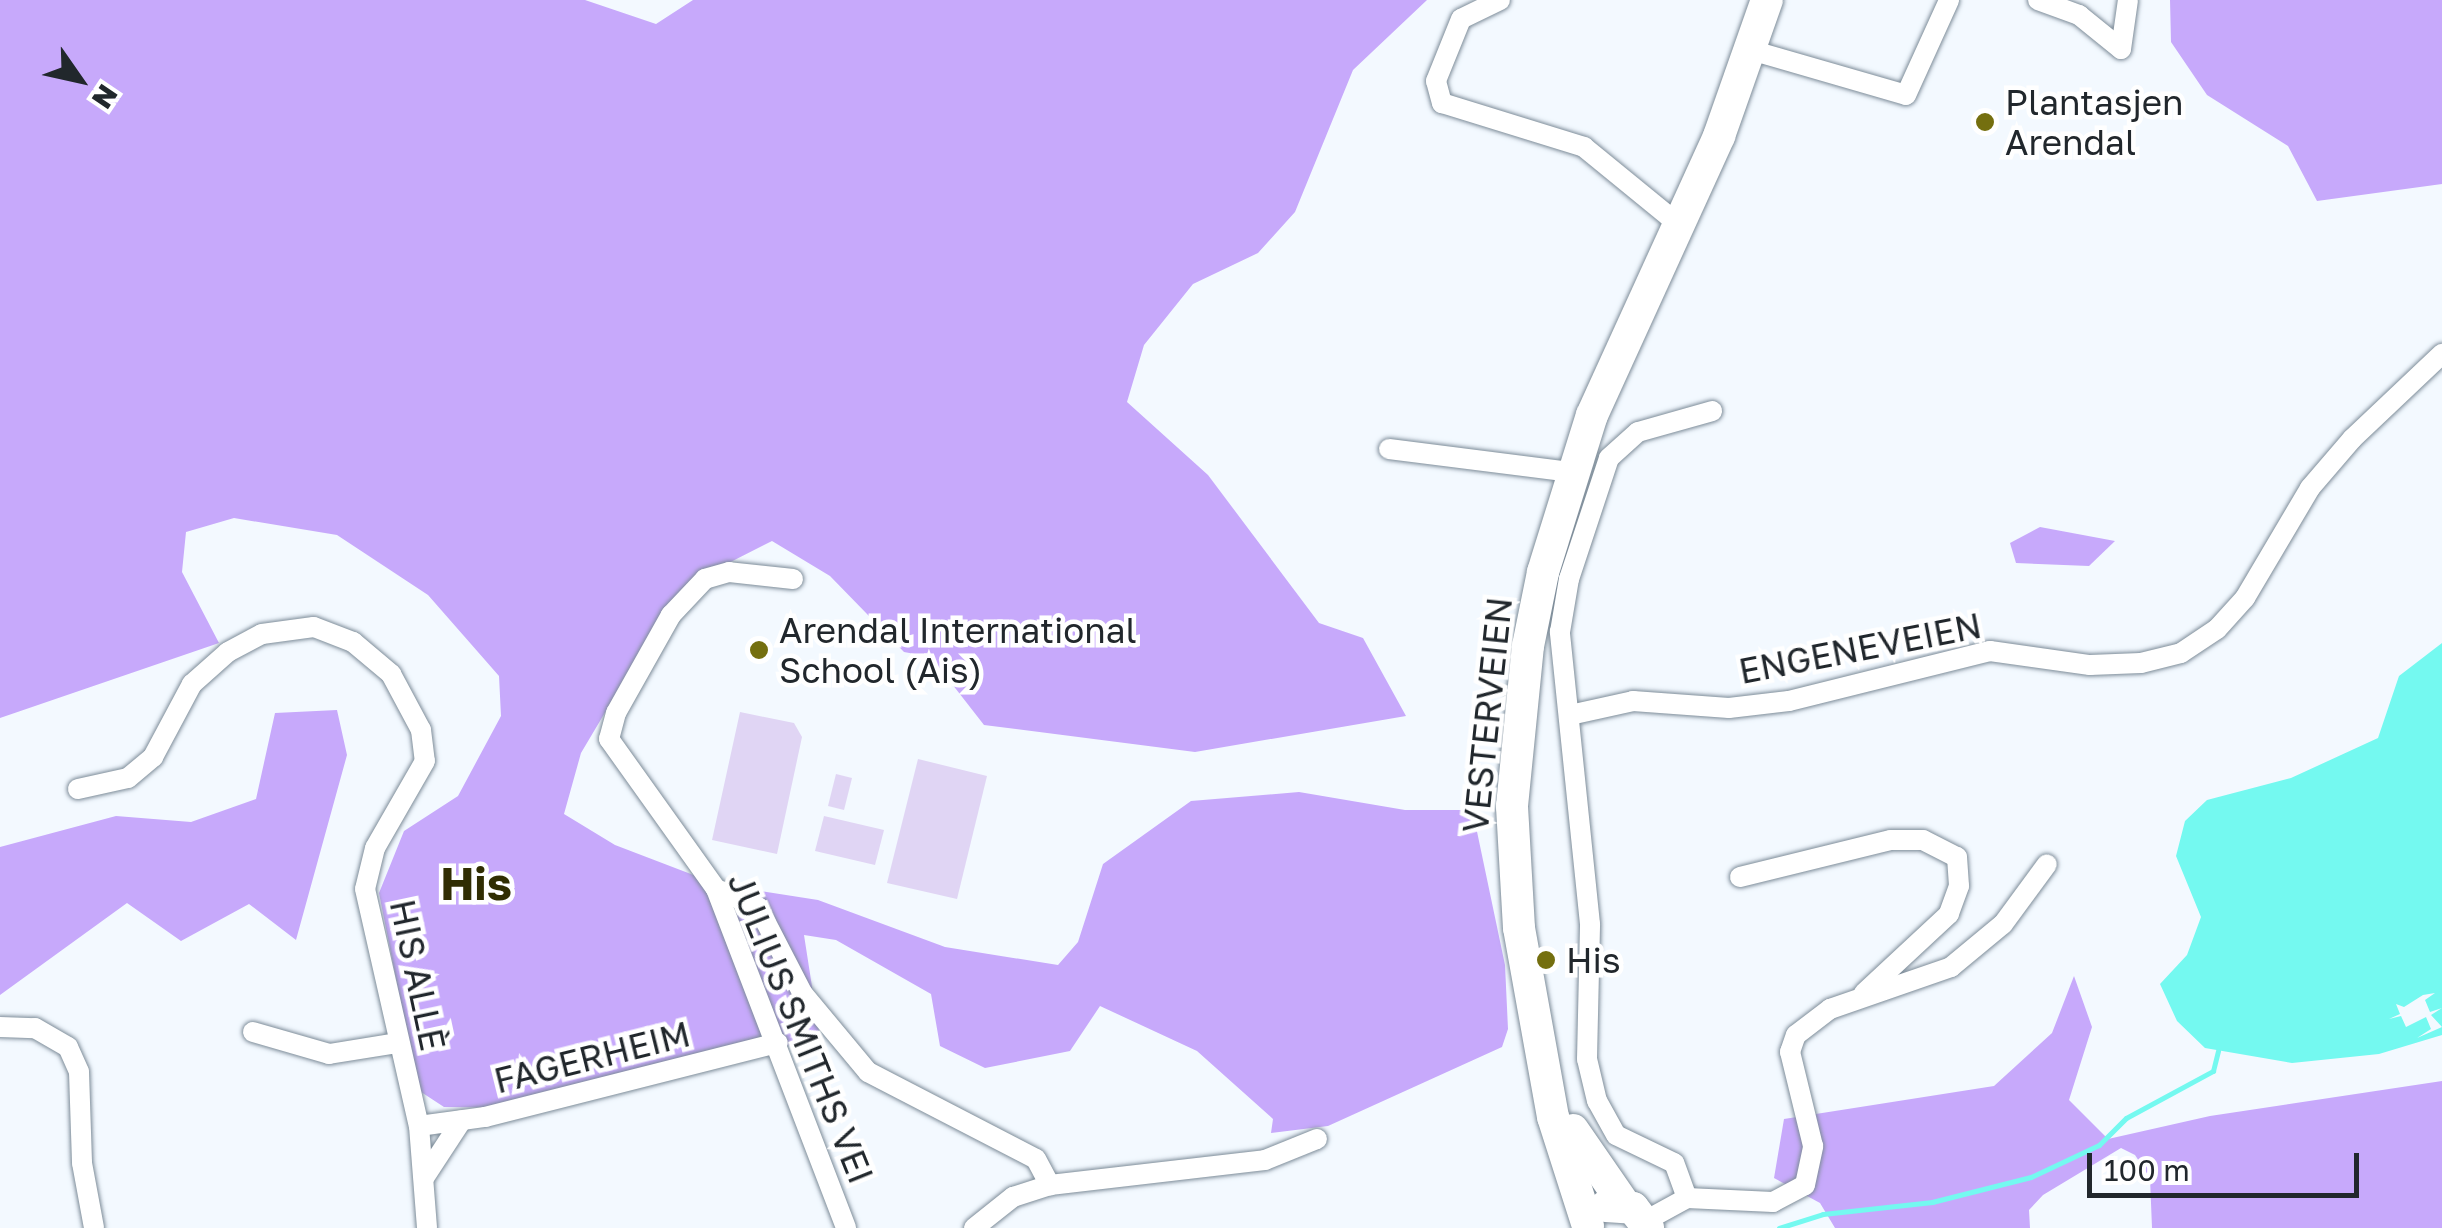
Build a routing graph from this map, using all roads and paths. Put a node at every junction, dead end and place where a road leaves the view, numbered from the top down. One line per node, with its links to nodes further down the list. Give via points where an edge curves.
1 (1500, 0): 7 (street, via 1461,19 1436,82 1442,103 1584,147)
2 (1767, 0): 6 (main road, VESTERVEIEN)
3 (1948, 0): 6 (street, via 1906,95)
4 (2038, 0): 5 (street, via 2079,15 2120,49)
5 (2128, 0)
6 (1754, 51): 7 (main road, VESTERVEIEN)
7 (1678, 224): 11 (main road, VESTERVEIEN, via 1612,364)
8 (2442, 354): 13 (street, ENGENEVEIEN, via 2310,488 2218,629 2181,653 2142,664 2090,665 1990,652 1788,701 1729,708 1633,701)
9 (1712, 412): 13 (street, via 1638,432 1609,458 1569,579 1560,632)
10 (1389, 449): 11 (street)
11 (1572, 472): 23 (main road, VESTERVEIEN, via 1528,646 1512,806 1518,928)
12 (793, 578): 17 (street, JULIUS SMITHS VEI, via 743,572 705,579 671,615 610,726 609,739)
13 (1570, 715): 29 (street, via 1590,924 1587,1059 1596,1101 1616,1135 1674,1163)
14 (78, 790): 21 (street, HIS ALLÈ, via 128,778 153,756 192,684 228,652 262,634 314,627 353,642 390,674 420,730 424,761 375,848 365,888)
15 (2047, 864): 18 (street, via 2003,924 1951,967)
16 (1740, 876): 18 (street, via 1891,840 1923,840 1957,857 1959,886 1949,914)
17 (716, 889): 22 (street, JULIUS SMITHS VEI); 28 (street, via 758,907 803,994 868,1072 1036,1159)
18 (1855, 1001): 29 (street, via 1808,1021 1790,1052 1813,1146 1806,1186 1773,1202)
19 (0, 1028): 32 (street, via 35,1028 68,1047 79,1072 82,1162)
20 (254, 1032): 21 (street, via 329,1054)
21 (398, 1043): 25 (street, HIS ALLÈ)
22 (778, 1043): 24 (street, FAGERHEIM); 34 (street, JULIUS SMITHS VEI)
23 (1550, 1087): 30 (main road, VESTERVEIEN, via 1588,1159); 31 (main road, VESTERVEIEN, via 1552,1117)
24 (462, 1120): 25 (street, FAGERHEIM); 27 (street)
25 (419, 1126): 27 (street, HIS ALLÈ)
26 (1318, 1140): 28 (street, via 1265,1160)
27 (424, 1178): 33 (street, HIS ALLÈ)
28 (1050, 1185): 35 (street, via 1013,1197)
29 (1687, 1198): 30 (street)
30 (1639, 1218): 31 (main road, via 1598,1211)
31 (1587, 1227)
32 (94, 1228)
33 (426, 1228)
34 (846, 1228)
35 (974, 1228)

